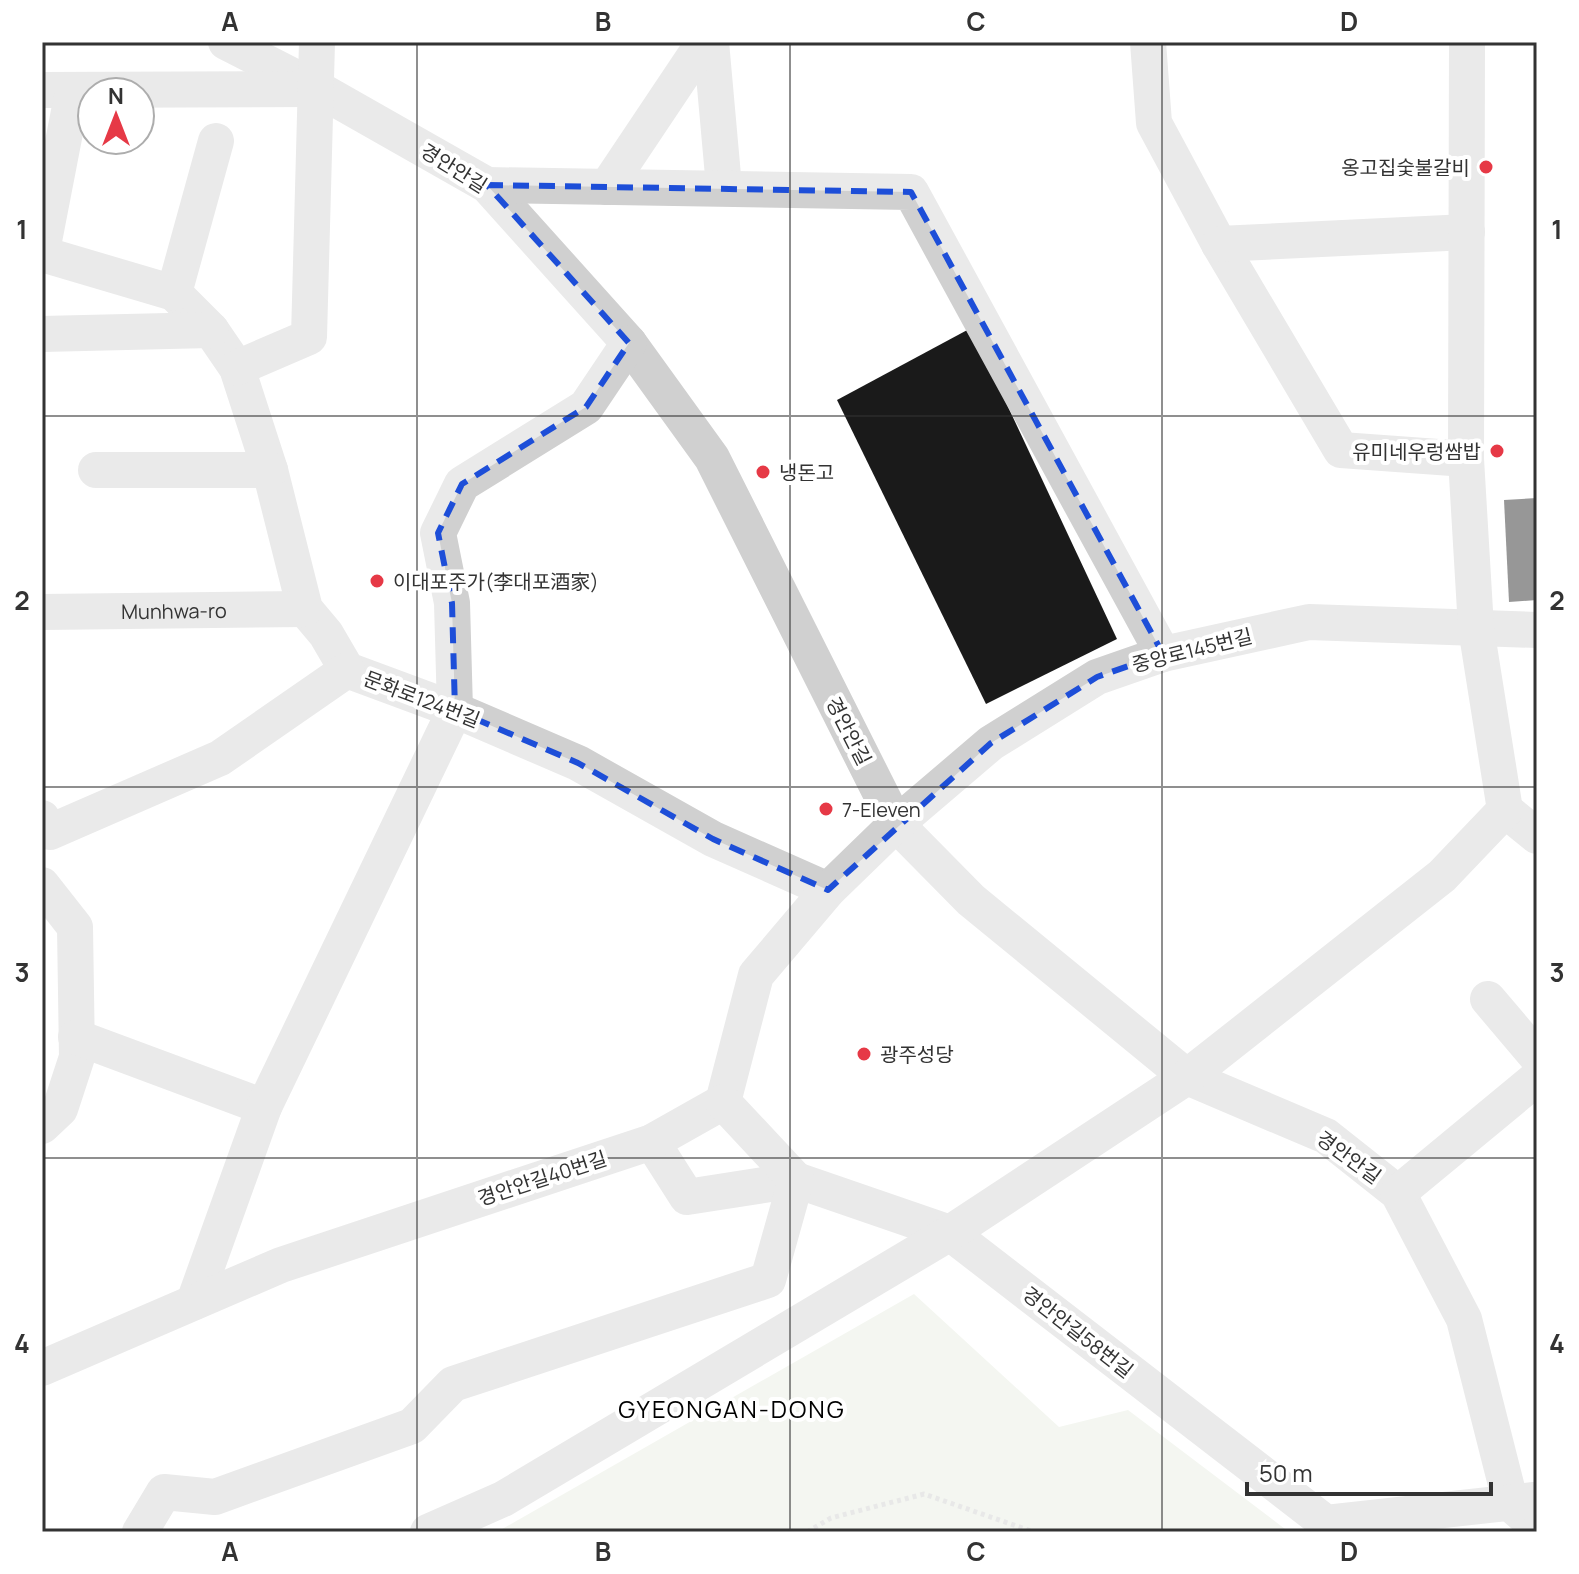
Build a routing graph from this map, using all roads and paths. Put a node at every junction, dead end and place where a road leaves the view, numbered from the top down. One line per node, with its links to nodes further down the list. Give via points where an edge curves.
1 (226, 42): 7 (street, 경안안길)
2 (317, 42): 7 (street)
3 (704, 42): 11 (street)
4 (711, 42): 12 (street)
5 (1148, 42): 14 (street, via 1154,123)
6 (1467, 42): 13 (street)
7 (318, 89): 8 (street); 10 (street, 경안안길); 20 (street, via 309,337)
8 (58, 91): 15 (street)
9 (216, 141): 16 (street)
10 (487, 185): 11 (street); 19 (street, 경안안길)
11 (607, 187): 12 (street)
12 (724, 187): 28 (street, via 911,192)
13 (1467, 232): 14 (street); 21 (street)
14 (1219, 244): 21 (street, via 1341,450)
15 (42, 253): 16 (street, 문화로124번길)
16 (174, 293): 17 (street, 문화로124번길)
17 (211, 330): 18 (street); 20 (street, 문화로124번길)
18 (42, 334)
19 (629, 343): 30 (street, via 586,407 462,484 438,533 452,603); 32 (street, 경안안길, via 712,458)
20 (237, 368): 23 (street, 문화로124번길)
21 (1466, 459): 26 (street)
22 (96, 470): 23 (street)
23 (270, 470): 24 (street, 문화로124번길)
24 (305, 609): 25 (street, Munhwa-ro); 29 (street, 문화로124번길)
25 (42, 612)
26 (1476, 628): 27 (street, 중앙로145번길); 28 (street, 중앙로145번길, via 1309,622); 31 (street)
27 (1537, 630)
28 (1163, 654): 32 (street, 중앙로145번길, via 1097,677 991,743)
29 (347, 670): 30 (street, 문화로124번길); 33 (street, via 220,758)
30 (455, 710): 36 (street, 문화로124번길, via 578,763 713,839); 43 (street)
31 (1505, 810): 34 (street); 40 (street, via 1442,876)
32 (896, 824): 36 (street); 40 (street, 경안안길, via 971,900)
33 (45, 831)
34 (1537, 836)
35 (42, 885): 38 (street, via 75,927)
36 (828, 890): 42 (street, via 756,975)
37 (1488, 999): 39 (street)
38 (76, 1037): 43 (street); 44 (street, via 77,1057 60,1109)
39 (1537, 1057)
40 (1187, 1077): 47 (street, 경안안길, via 1326,1136); 48 (street)
41 (1537, 1078): 47 (street)
42 (723, 1102): 45 (street, 경안안길40번길); 46 (street)
43 (264, 1107): 49 (street)
44 (42, 1126)
45 (652, 1142): 46 (street, 경안안길58번길, via 687,1197); 49 (street, 경안안길40번길, via 281,1265)
46 (796, 1180): 48 (street, 경안안길58번길); 52 (street, via 768,1280 453,1384 412,1426 215,1497 164,1492)
47 (1398, 1193): 51 (street, 경안안길, via 1464,1319)
48 (950, 1233): 51 (street, 경안안길58번길, via 1326,1523); 53 (street, via 503,1499)
49 (194, 1302): 50 (street, 경안안길40번길)
50 (42, 1368)
51 (1528, 1510)
52 (140, 1532)
53 (428, 1532)
54 (807, 1532): 55 (path, via 831,1518 924,1494)
55 (1034, 1532)

